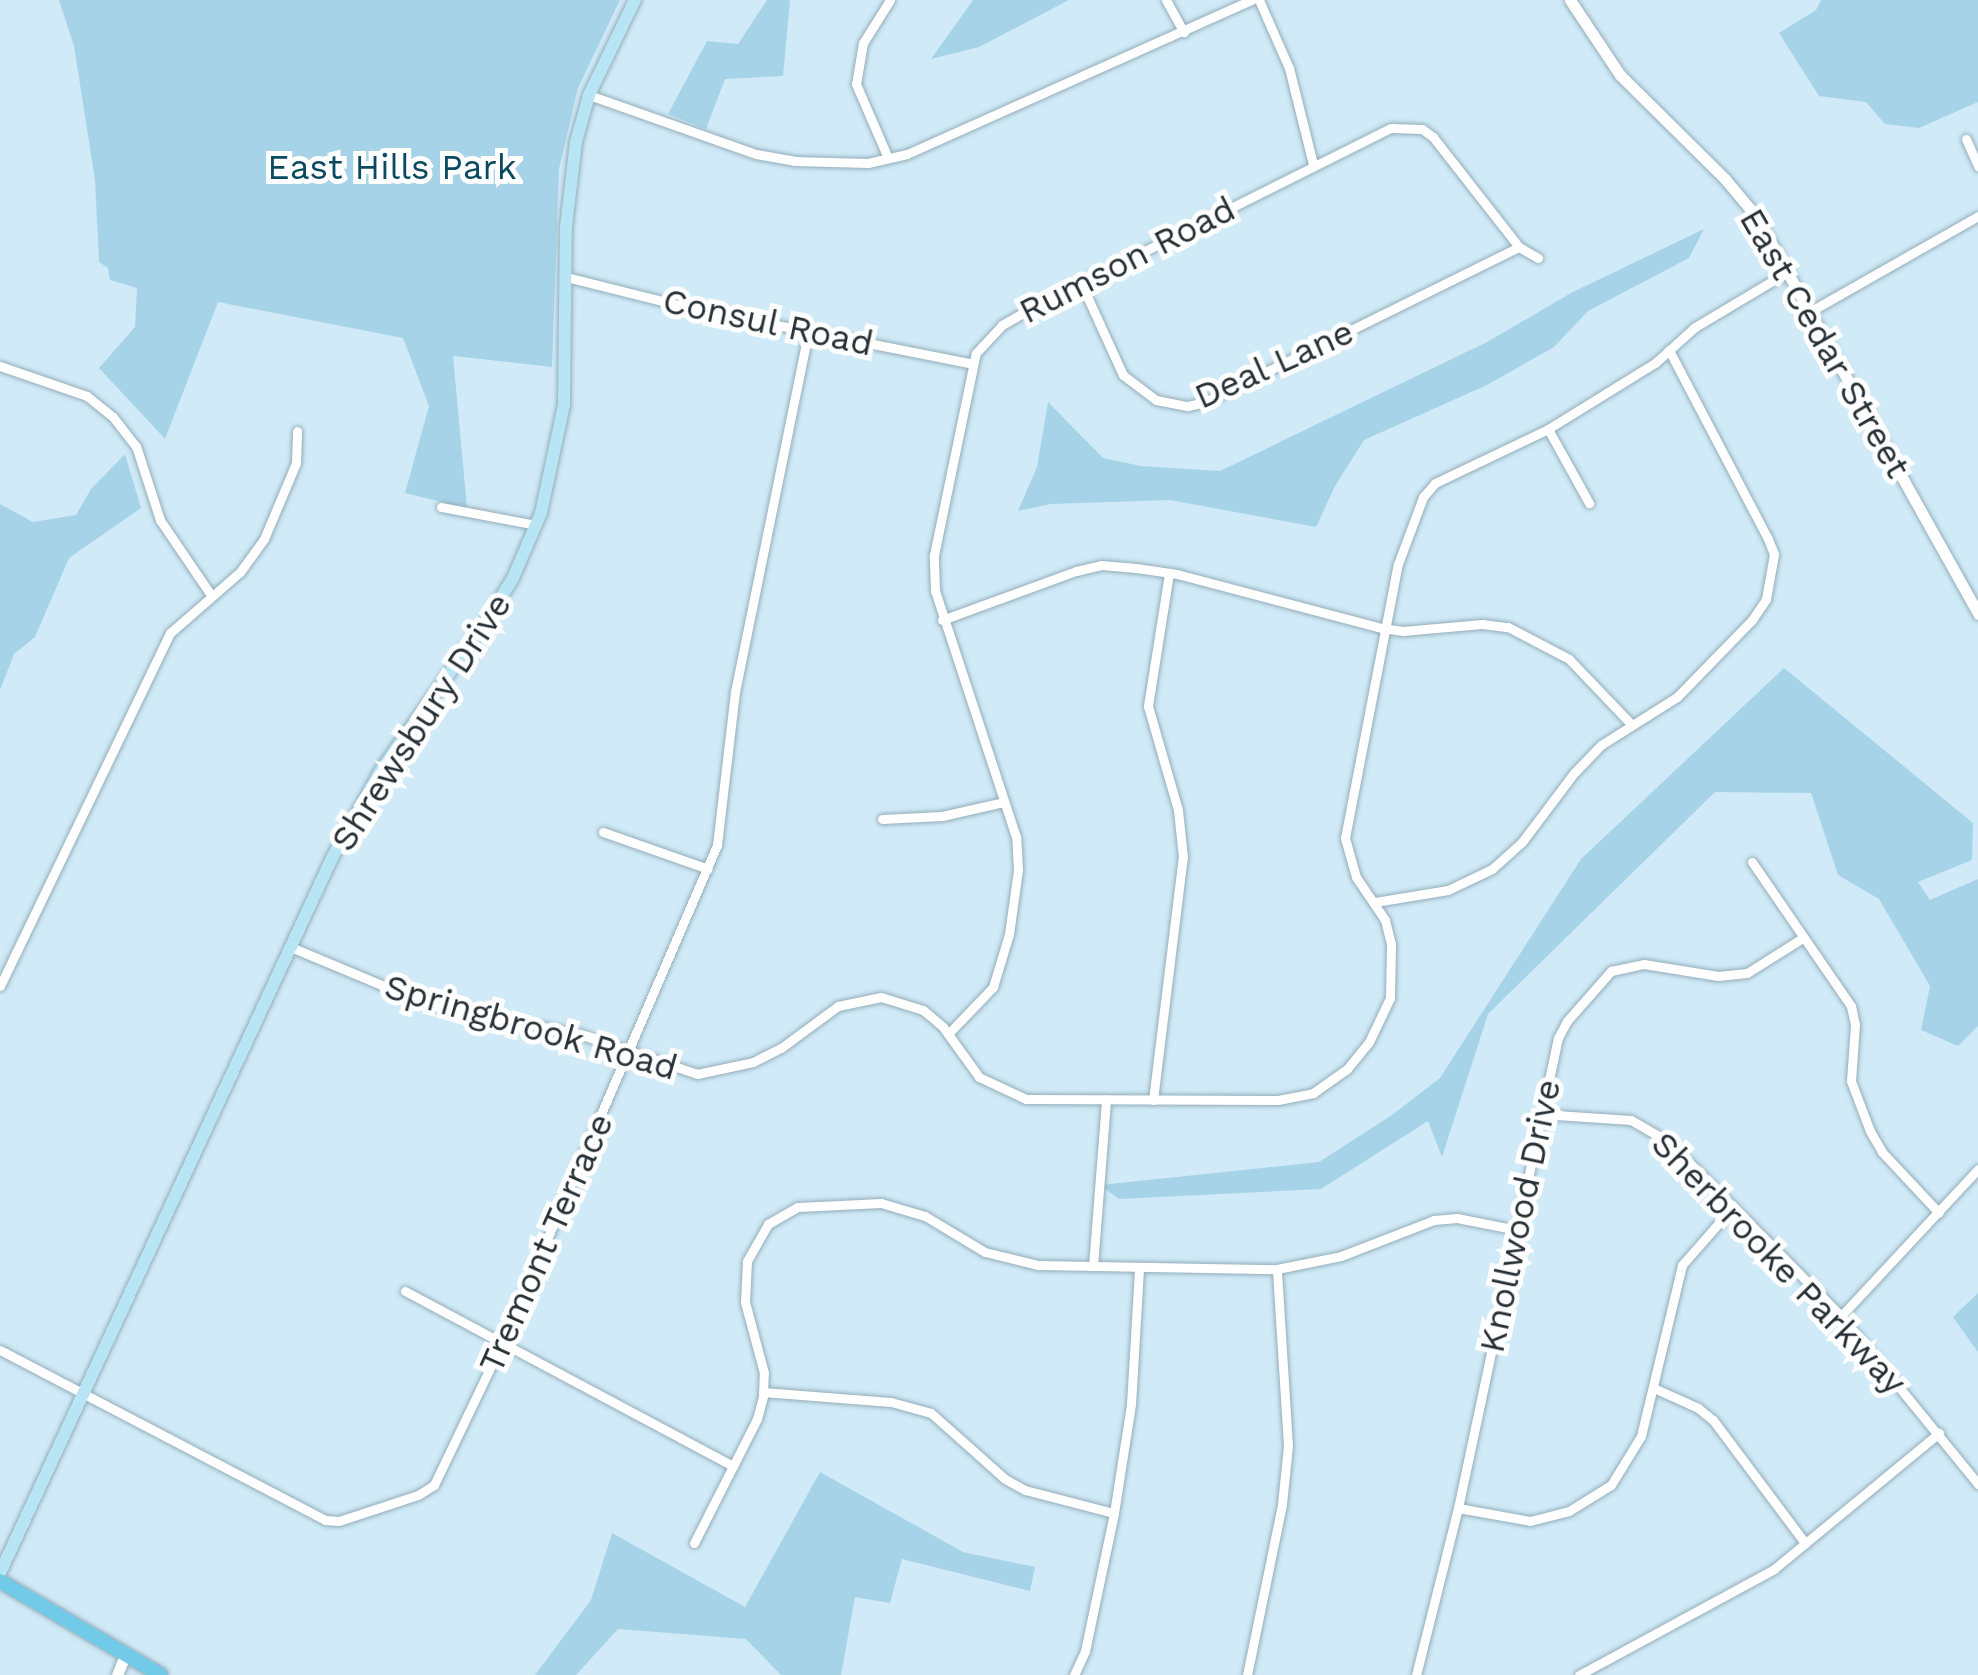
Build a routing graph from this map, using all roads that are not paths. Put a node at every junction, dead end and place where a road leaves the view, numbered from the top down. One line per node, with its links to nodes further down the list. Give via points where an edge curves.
1 (634, 0): 7 (main road, Shrewsbury Drive)
2 (890, 0): 9 (street, via 862,43 856,84)
3 (1166, 0): 6 (street)
4 (1256, 0): 6 (street); 10 (street, via 1289,68)
5 (1570, 0): 15 (street, East Cedar Street, via 1620,74 1740,196)
6 (1184, 32): 9 (street)
7 (588, 96): 9 (street, via 756,154 832,164); 16 (main road, Shrewsbury Drive, via 570,180)
8 (1966, 138): 11 (street)
9 (888, 158)
10 (1313, 164): 13 (street, Rumson Road, via 1392,128 1422,129); 17 (street, Rumson Road)
11 (1978, 166)
12 (1978, 216): 18 (street)
13 (1518, 248): 14 (street); 17 (street, Deal Lane, via 1188,406 1156,400 1123,375)
14 (1538, 258)
15 (1790, 271): 18 (street, East Cedar Street); 20 (street, Springbrook Road)
16 (566, 277): 19 (street, Consul Road); 27 (main road, Shrewsbury Drive, via 564,405)
17 (1081, 283): 21 (street, Rumson Road, via 1002,325)
18 (1811, 312): 30 (street, East Cedar Street)
19 (808, 332): 21 (street, Consul Road); 38 (street, Tremont Terrace, via 735,692 724,809)
20 (1669, 350): 23 (street, Springbrook Road); 33 (street, via 1767,537 1773,577 1759,610 1727,646 1677,696)
21 (970, 363): 31 (street, Rumson Road, via 934,555)
22 (0, 366): 29 (street, via 87,396 113,416 136,446 160,520)
23 (1548, 429): 25 (street); 32 (street, Springbrook Road, via 1435,482 1398,564)
24 (297, 431): 29 (street, via 296,464 264,539 240,572)
25 (1588, 503)
26 (441, 507): 27 (street)
27 (536, 525): 41 (main road, Shrewsbury Drive, via 490,617 359,806)
28 (1168, 573): 31 (street, via 1101,565); 32 (street); 46 (street, via 1148,706 1178,810 1183,856)
29 (211, 595): 42 (street, via 170,634 154,660)
30 (1978, 614)
31 (942, 620): 34 (street, Rumson Road)
32 (1385, 628): 33 (street, via 1508,626 1569,660); 39 (street, Springbrook Road, via 1345,838 1356,877)
33 (1630, 723): 39 (street, via 1574,772 1522,842 1492,870 1448,890)
34 (1004, 802): 35 (street, via 942,816); 43 (street, Rumson Road, via 1018,850 1009,934 993,987)
35 (882, 819)
36 (603, 832): 38 (street)
37 (1752, 862): 40 (street)
38 (708, 869): 44 (street, Tremont Terrace)
39 (1376, 902): 46 (street, Springbrook Road, via 1392,944 1390,998 1369,1042 1346,1070 1296,1099)
40 (1801, 939): 47 (street, Knollwood Drive, via 1747,973 1718,976 1644,964 1611,971 1566,1021); 50 (street, via 1851,1006 1851,1081 1870,1132)
41 (293, 948): 44 (street, Springbrook Road, via 429,1005 528,1021); 61 (main road, Shrewsbury Drive)
42 (0, 986)
43 (948, 1034): 44 (street, Springbrook Road, via 915,1005 872,997 838,1006 781,1048 732,1069 697,1074); 45 (street, Springbrook Road, via 972,1070 1006,1093 1036,1101)
44 (630, 1050): 57 (street, Tremont Terrace)
45 (1106, 1100): 46 (street, Springbrook Road); 52 (street)
46 (1154, 1100)
47 (1541, 1114): 49 (street, Sherbrooke Parkway, via 1648,1127); 51 (street, Knollwood Drive)
48 (1978, 1170): 50 (street)
49 (1733, 1208): 56 (street, Sherbrooke Parkway); 59 (street, via 1682,1266)
50 (1939, 1212): 56 (street)
51 (1517, 1230): 54 (street, via 1434,1220 1341,1256); 65 (street, Knollwood Drive)
52 (1093, 1266): 53 (street); 60 (street, via 1013,1261 925,1216 881,1203 798,1207 768,1224 747,1261 745,1302)
53 (1139, 1268): 54 (street); 66 (street, via 1131,1404)
54 (1278, 1269): 74 (street, via 1288,1446)
55 (405, 1291): 57 (street)
56 (1842, 1316): 62 (street, Sherbrooke Parkway)
57 (503, 1342): 61 (street, Tremont Terrace, via 434,1485 339,1521 312,1515); 63 (street)
58 (0, 1350): 61 (street, Tremont Terrace)
59 (1656, 1389): 65 (street, via 1624,1468 1592,1498 1530,1520); 68 (street, via 1713,1420)
60 (763, 1392): 63 (street); 66 (street, via 891,1402 931,1413 1005,1479)
61 (85, 1393): 69 (main road, Shrewsbury Drive)
62 (1938, 1432): 64 (street, Sherbrooke Parkway); 68 (street)
63 (733, 1466): 67 (street)
64 (1978, 1484)
65 (1458, 1508): 75 (street, Knollwood Drive)
66 (1114, 1514): 73 (street)
67 (694, 1543)
68 (1805, 1543): 76 (street, via 1741,1590)
69 (0, 1577): 70 (main road)
70 (126, 1655): 71 (street); 72 (main road)
71 (117, 1675)
72 (161, 1675)
73 (1074, 1675)
74 (1247, 1675)
75 (1416, 1675)
76 (1579, 1675)

